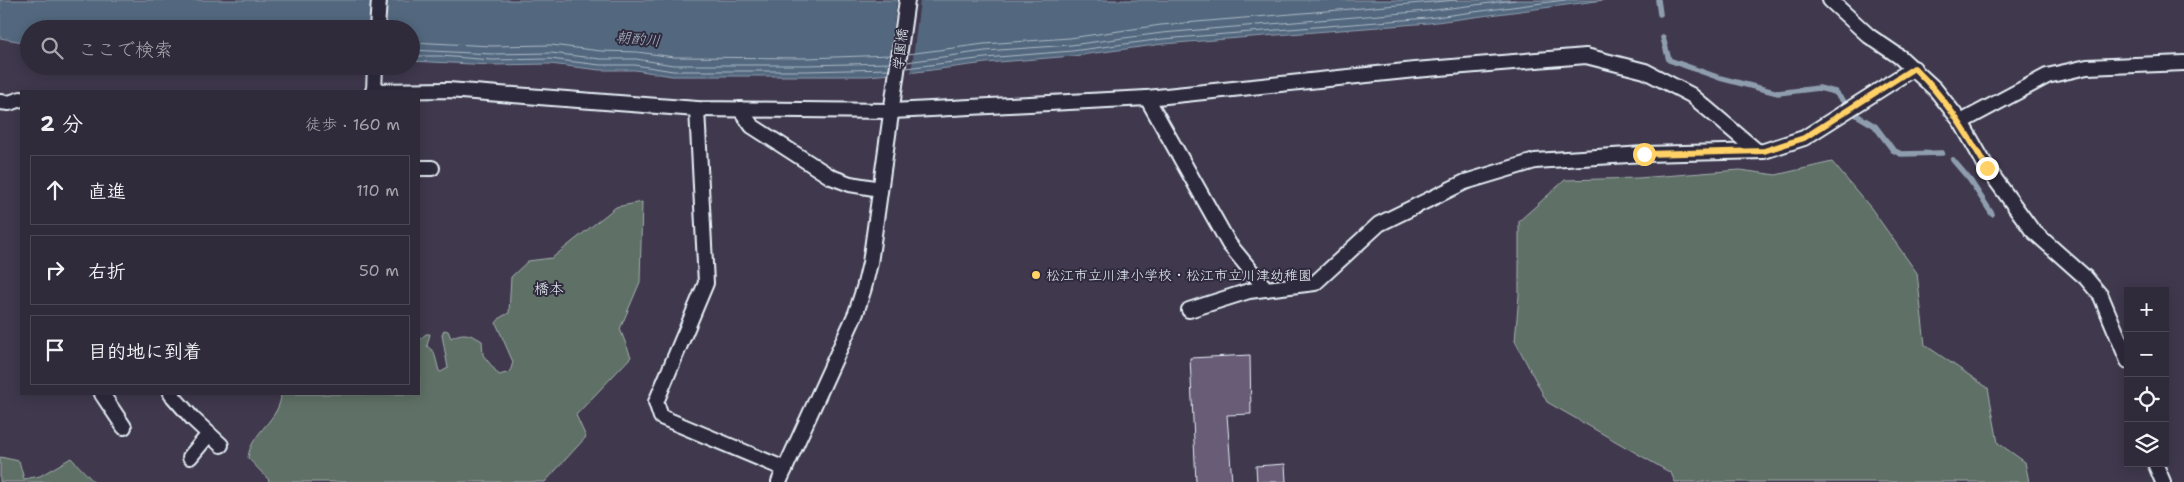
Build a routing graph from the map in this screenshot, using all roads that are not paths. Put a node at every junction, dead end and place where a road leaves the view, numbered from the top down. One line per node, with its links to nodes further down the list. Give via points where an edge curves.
1 (379, 0): 4 (street)
2 (907, 0): 11 (street, 学園橋)
3 (1836, 2): 6 (street, via 1869,36)
4 (378, 20)
5 (2184, 63): 14 (street, via 2087,67 2048,76)
6 (1914, 68): 14 (street); 15 (street, via 1804,138)
7 (374, 84): 12 (street)
8 (1146, 98): 11 (street); 15 (street, via 1586,56 1645,71 1691,95); 17 (street, via 1229,244)
9 (20, 99): 10 (street)
10 (0, 102)
11 (893, 105): 13 (street); 16 (street, 学園橋)
12 (697, 109): 13 (street); 27 (street, via 706,283 656,402 661,417)
13 (740, 109): 16 (street, via 752,126 831,176 850,184)
14 (1961, 122): 19 (street, via 1987,168 2032,230 2086,278 2100,296)
15 (1757, 151): 17 (street, via 1644,154 1535,162 1465,182 1379,224 1315,283)
16 (880, 189): 27 (street, 学園橋, via 864,288 856,312)
17 (1266, 289): 18 (street, via 1249,291)
18 (1189, 310)
19 (2124, 352)
20 (103, 395): 22 (street)
21 (172, 395): 23 (street)
22 (124, 427)
23 (209, 434): 24 (street); 25 (street)
24 (221, 445)
25 (190, 457)
26 (2157, 467): 28 (street)
27 (782, 476)
28 (2163, 482)

